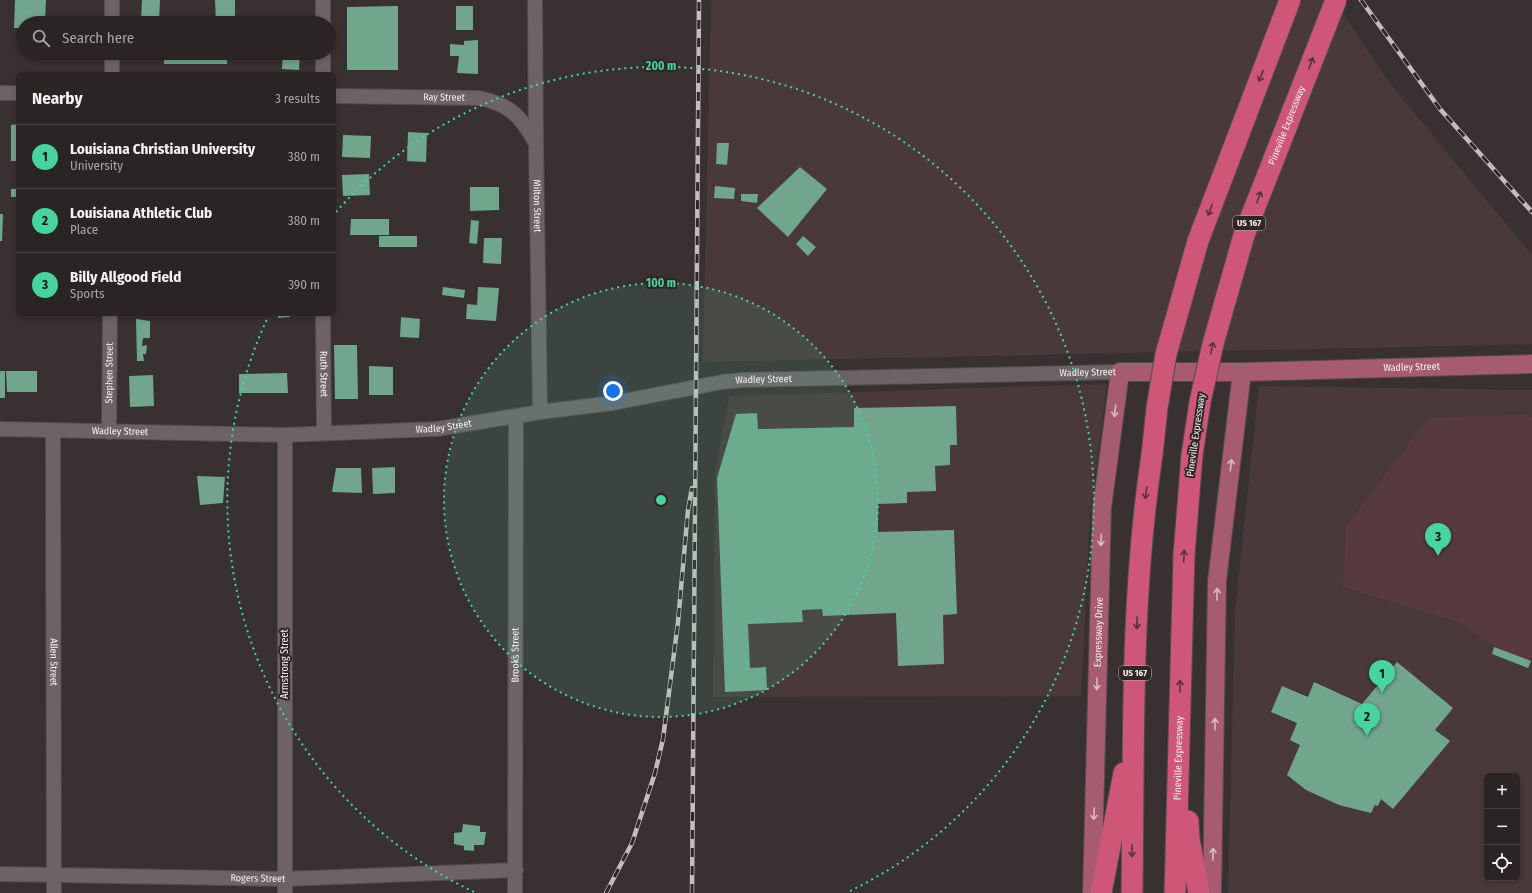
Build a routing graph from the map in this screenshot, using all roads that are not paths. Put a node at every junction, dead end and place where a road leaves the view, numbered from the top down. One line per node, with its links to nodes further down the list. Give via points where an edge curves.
1 (112, 0): 6 (street)
2 (323, 0): 7 (street)
3 (535, 0): 15 (street, Milton Street)
4 (1290, 0): 28 (highway, US 167, one-way to 28, bridge, via 1198,241 1166,354 1145,498 1138,599)
5 (1336, 0): 29 (highway, Pineville Expressway / US 167, one-way to 5, bridge, via 1184,555 1192,455 1200,402 1213,344 1244,236)
6 (112, 16)
7 (323, 16)
8 (112, 60): 10 (street)
9 (323, 60): 11 (street)
10 (112, 72)
11 (323, 72)
12 (0, 93): 13 (street)
13 (16, 93)
14 (336, 96): 15 (street, Ray Street, via 479,98 494,101 516,114)
15 (536, 143): 21 (street, Milton Street)
16 (110, 316): 25 (street, Stephen Street)
17 (323, 316): 26 (street, Ruth Street)
18 (1532, 364): 20 (main road, Wadley Street)
19 (1120, 372): 20 (main road, Wadley Street); 21 (street, Wadley Street, via 743,380 613,403); 37 (main road, Expressway Drive, one-way to 37, via 1102,508)
20 (1242, 372): 42 (main road, one-way to 20, via 1217,581)
21 (540, 412): 22 (street, Wadley Street)
22 (516, 417): 26 (street, Wadley Street, via 437,429); 30 (street, Brooks Street)
23 (0, 429): 24 (street, Wadley Street)
24 (53, 431): 25 (street, Wadley Street); 32 (street, Allen Street)
25 (109, 432): 27 (street, Wadley Street)
26 (324, 434): 27 (street, Wadley Street)
27 (285, 435): 33 (street, Armstrong Street)
28 (1134, 723): 38 (highway); 39 (highway, US 167, one-way to 39)
29 (1180, 723): 40 (highway, Pineville Expressway / US 167); 41 (highway, via 1189,839)
30 (516, 870): 33 (street, Rogers Street); 36 (street, Brooks Street)
31 (0, 874): 32 (street, Rogers Street)
32 (54, 874): 33 (street, Rogers Street); 34 (street, Allen Street)
33 (285, 879): 35 (street, Armstrong Street)
34 (54, 893)
35 (285, 893)
36 (515, 893)
37 (1092, 893)
38 (1101, 893)
39 (1132, 893)
40 (1175, 893)
41 (1199, 893)
42 (1212, 893)

